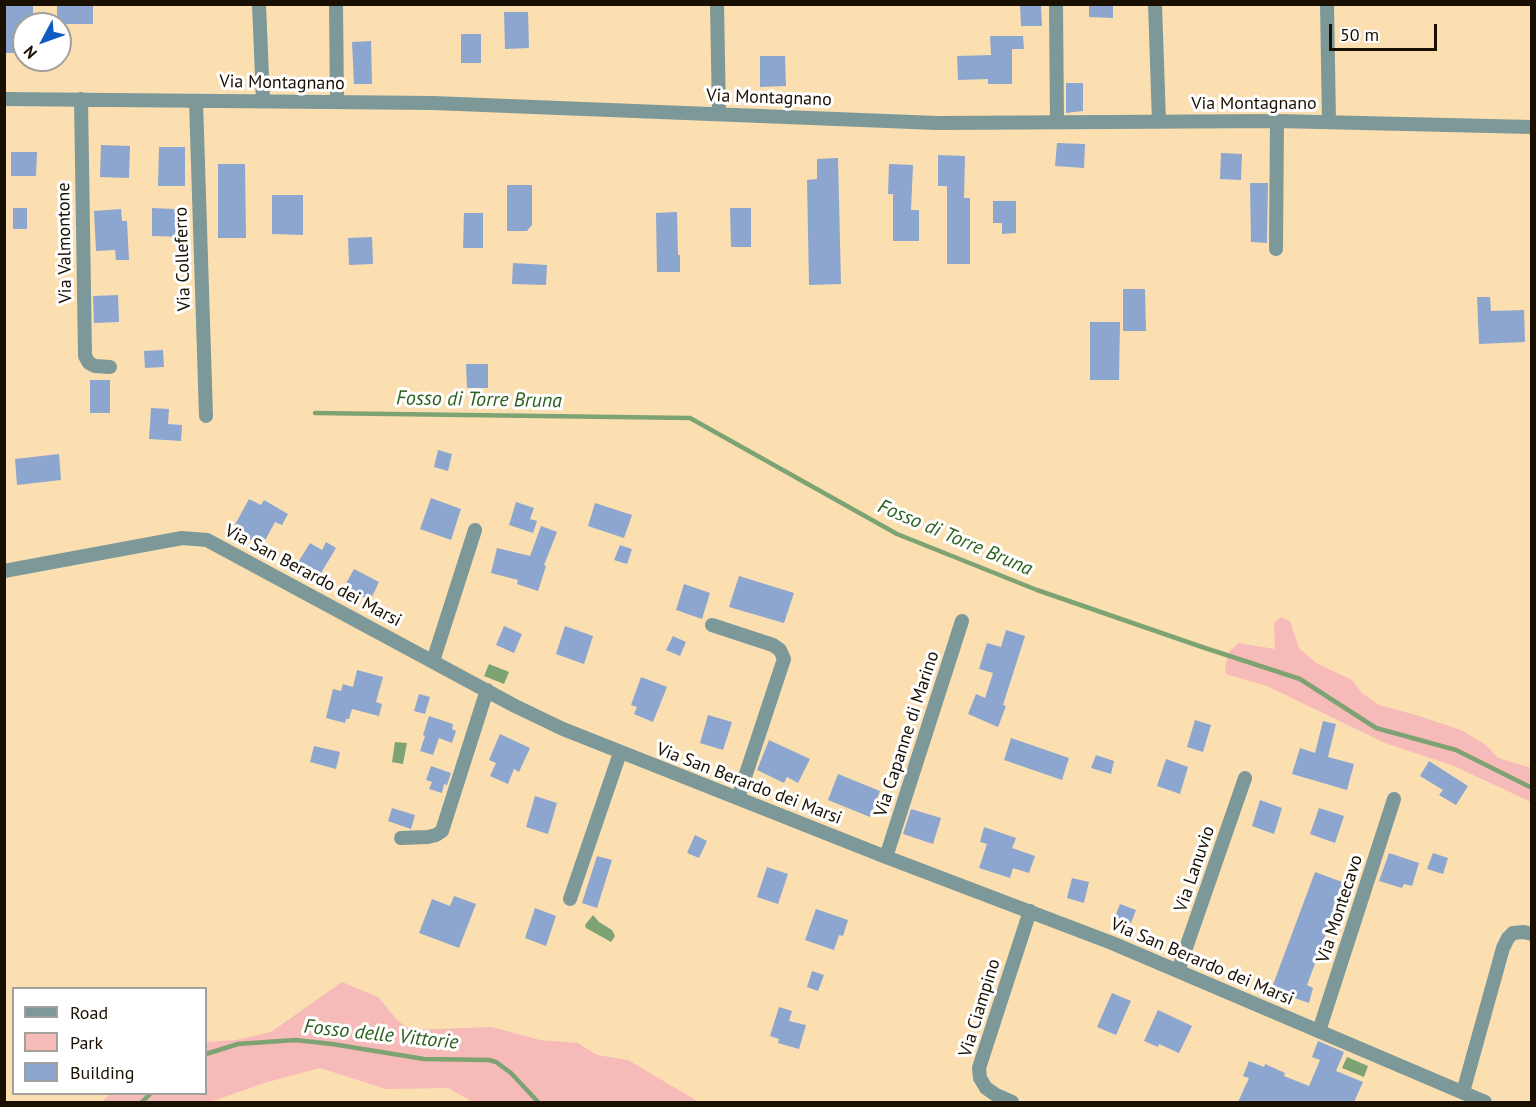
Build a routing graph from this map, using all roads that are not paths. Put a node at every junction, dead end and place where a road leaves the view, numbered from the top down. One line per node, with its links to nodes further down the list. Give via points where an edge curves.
1 (259, 4): 10 (street)
2 (336, 4): 11 (street)
3 (717, 4): 12 (street)
4 (1056, 4): 14 (street)
5 (1155, 4): 15 (street)
6 (1327, 4): 16 (street)
7 (4, 99): 8 (street, Via Montagnano)
8 (81, 99): 9 (street, Via Montagnano); 19 (street, Via Valmontone, via 85,356 94,366)
9 (196, 101): 10 (street, Via Montagnano); 20 (street, Via Colleferro)
10 (263, 101): 11 (street, Via Montagnano)
11 (337, 102): 12 (street, Via Montagnano)
12 (719, 114): 14 (street, Via Montagnano, via 937,123)
13 (1276, 121): 15 (street, Via Montagnano); 16 (street, Via Montagnano); 18 (street)
14 (1057, 122): 15 (street, Via Montagnano)
15 (1159, 122)
16 (1329, 122): 17 (street, Via Montagnano)
17 (1532, 127)
18 (1276, 249)
19 (110, 367)
20 (206, 416)
21 (476, 530): 25 (street)
22 (4, 571): 25 (street, Via San Berardo dei Marsi, via 200,538)
23 (962, 621): 32 (street, Via Capanne di Marino)
24 (712, 625): 29 (street, via 773,645 784,659)
25 (433, 661): 26 (street, Via San Berardo dei Marsi)
26 (487, 690): 27 (street, Via San Berardo dei Marsi); 31 (street, via 442,831 428,837)
27 (620, 753): 29 (street, Via San Berardo dei Marsi); 33 (street)
28 (1245, 778): 36 (street, Via Lanuvio)
29 (738, 798): 32 (street, Via San Berardo dei Marsi)
30 (1394, 799): 37 (street, Via Montecavo)
31 (401, 838)
32 (886, 857): 34 (street, Via San Berardo dei Marsi)
33 (570, 899)
34 (1030, 911): 36 (street, Via San Berardo dei Marsi); 39 (street, Via Ciampino, via 979,1068 986,1088)
35 (1532, 934): 38 (street, via 1513,933 1503,948)
36 (1178, 971): 37 (street, Via San Berardo dei Marsi)
37 (1319, 1031): 38 (street, Via San Berardo dei Marsi)
38 (1463, 1092): 40 (street, Via San Berardo dei Marsi)
39 (1012, 1102)
40 (1485, 1102)

